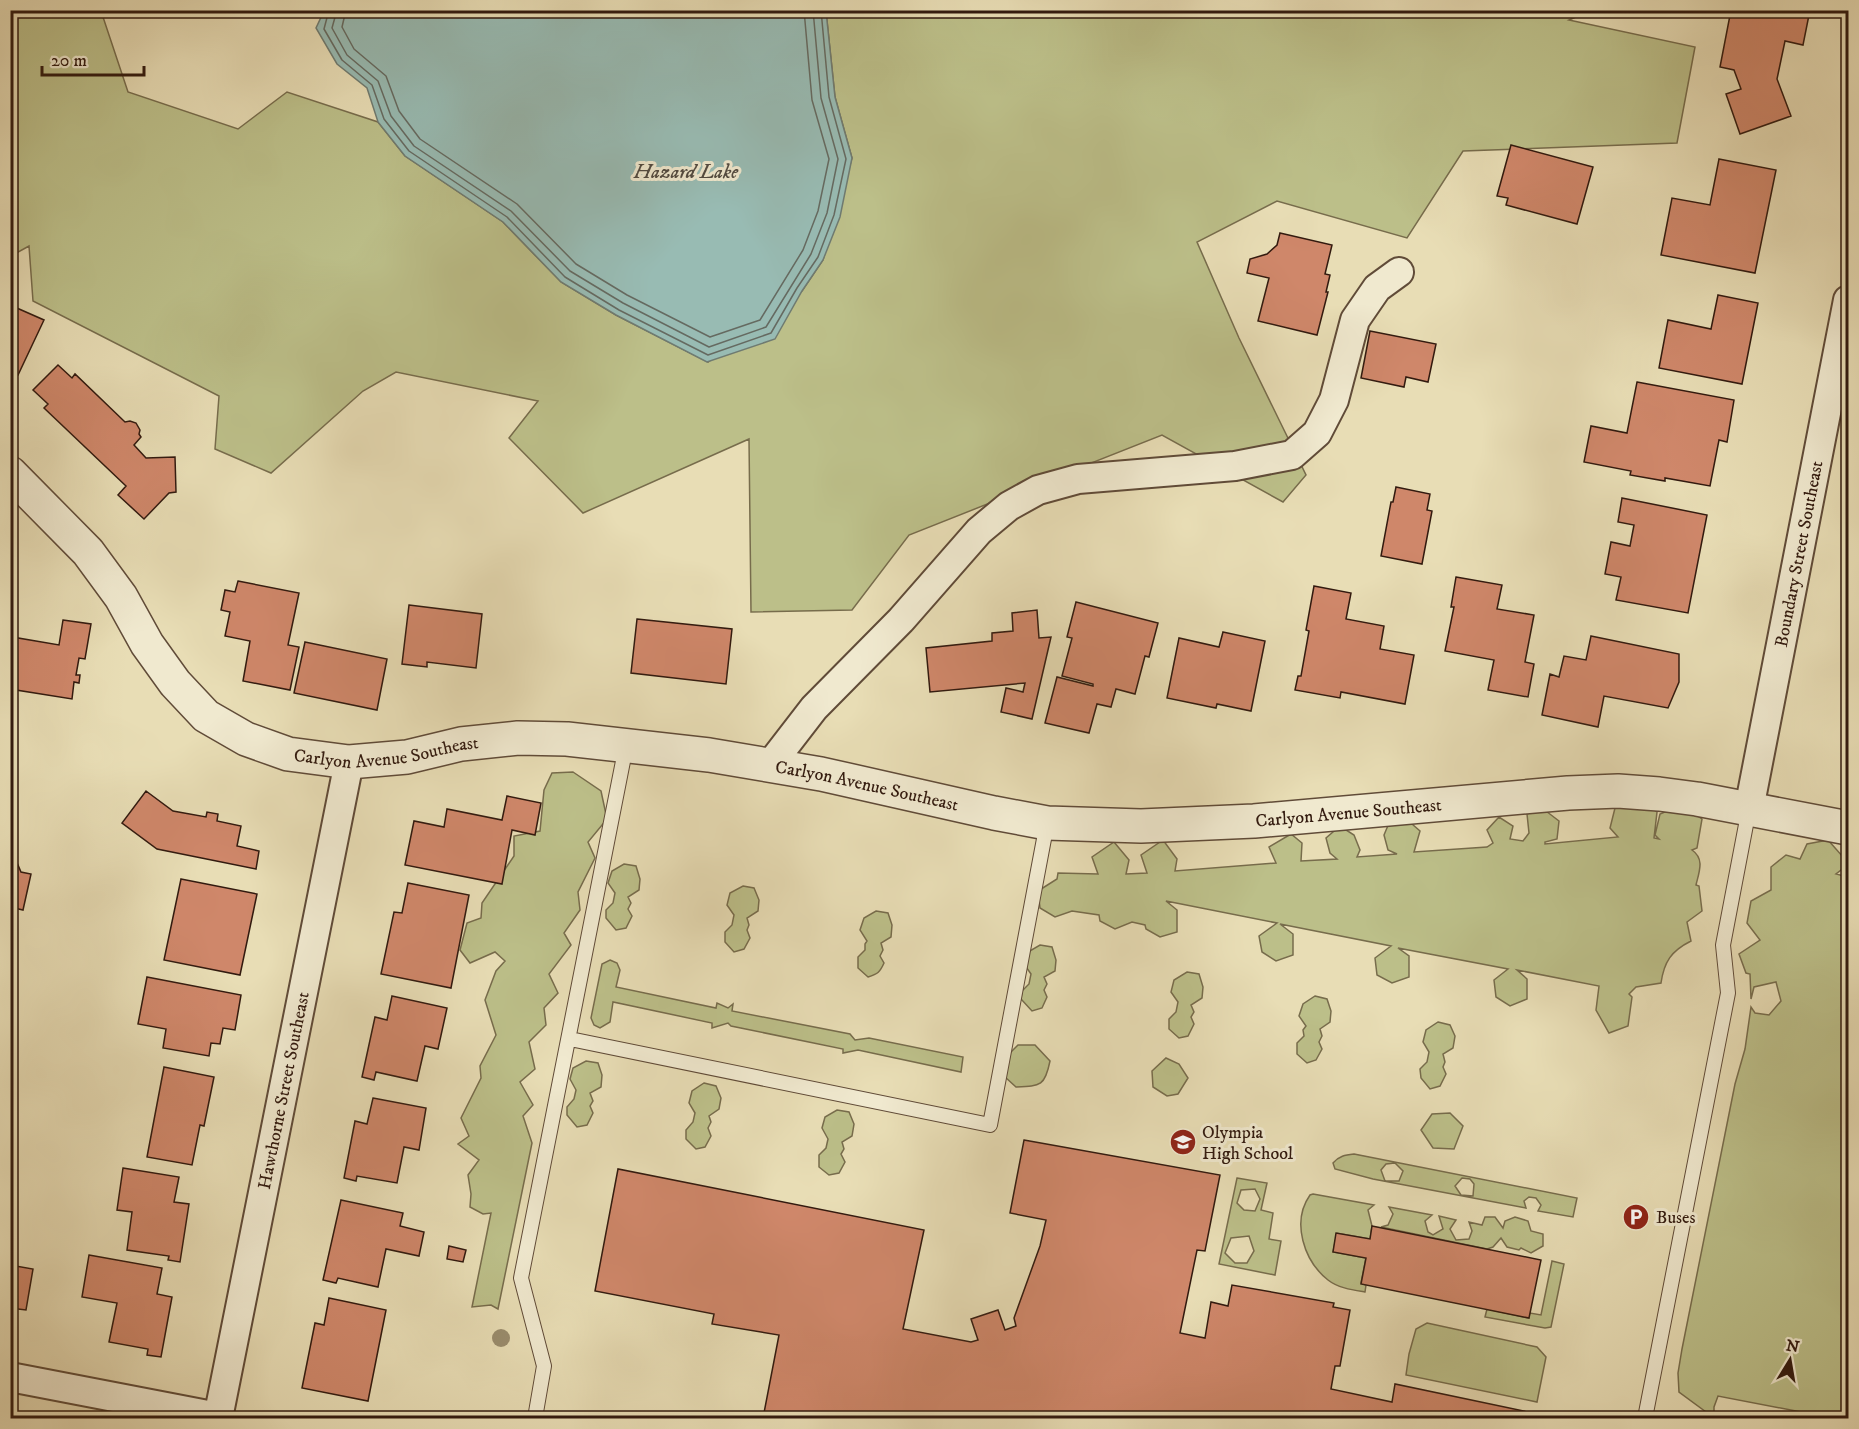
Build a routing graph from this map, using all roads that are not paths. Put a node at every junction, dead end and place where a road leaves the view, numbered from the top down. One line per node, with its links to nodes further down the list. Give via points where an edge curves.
1 (1399, 272): 6 (street, via 1377,288 1355,320 1334,400 1317,433 1292,455 1235,466 1078,480 1038,490 1009,506 979,531 901,620 814,708)
2 (1848, 300): 7 (street, Boundary Street Southeast)
3 (10, 473): 5 (street, Carlyon Avenue Southeast, via 88,552 121,597 147,644 206,716 246,739 288,754)
4 (626, 746): 5 (street, Carlyon Avenue Southeast, via 518,738 461,744 407,757); 6 (street, Carlyon Avenue Southeast); 10 (lane)
5 (349, 762): 12 (street, Hawthorne Street Southeast)
6 (770, 765): 8 (street, Carlyon Avenue Southeast)
7 (1749, 809): 8 (street, Carlyon Avenue Southeast, via 1618,791 1254,821 1141,826); 9 (street, Carlyon Avenue Southeast); 14 (lane, via 1723,945 1728,993)
8 (1047, 823): 10 (lane, via 990,1125)
9 (1848, 828)
10 (570, 1039): 13 (lane, via 522,1278 544,1366)
11 (10, 1377): 12 (street)
12 (218, 1418)
13 (535, 1419)
14 (1645, 1419)

